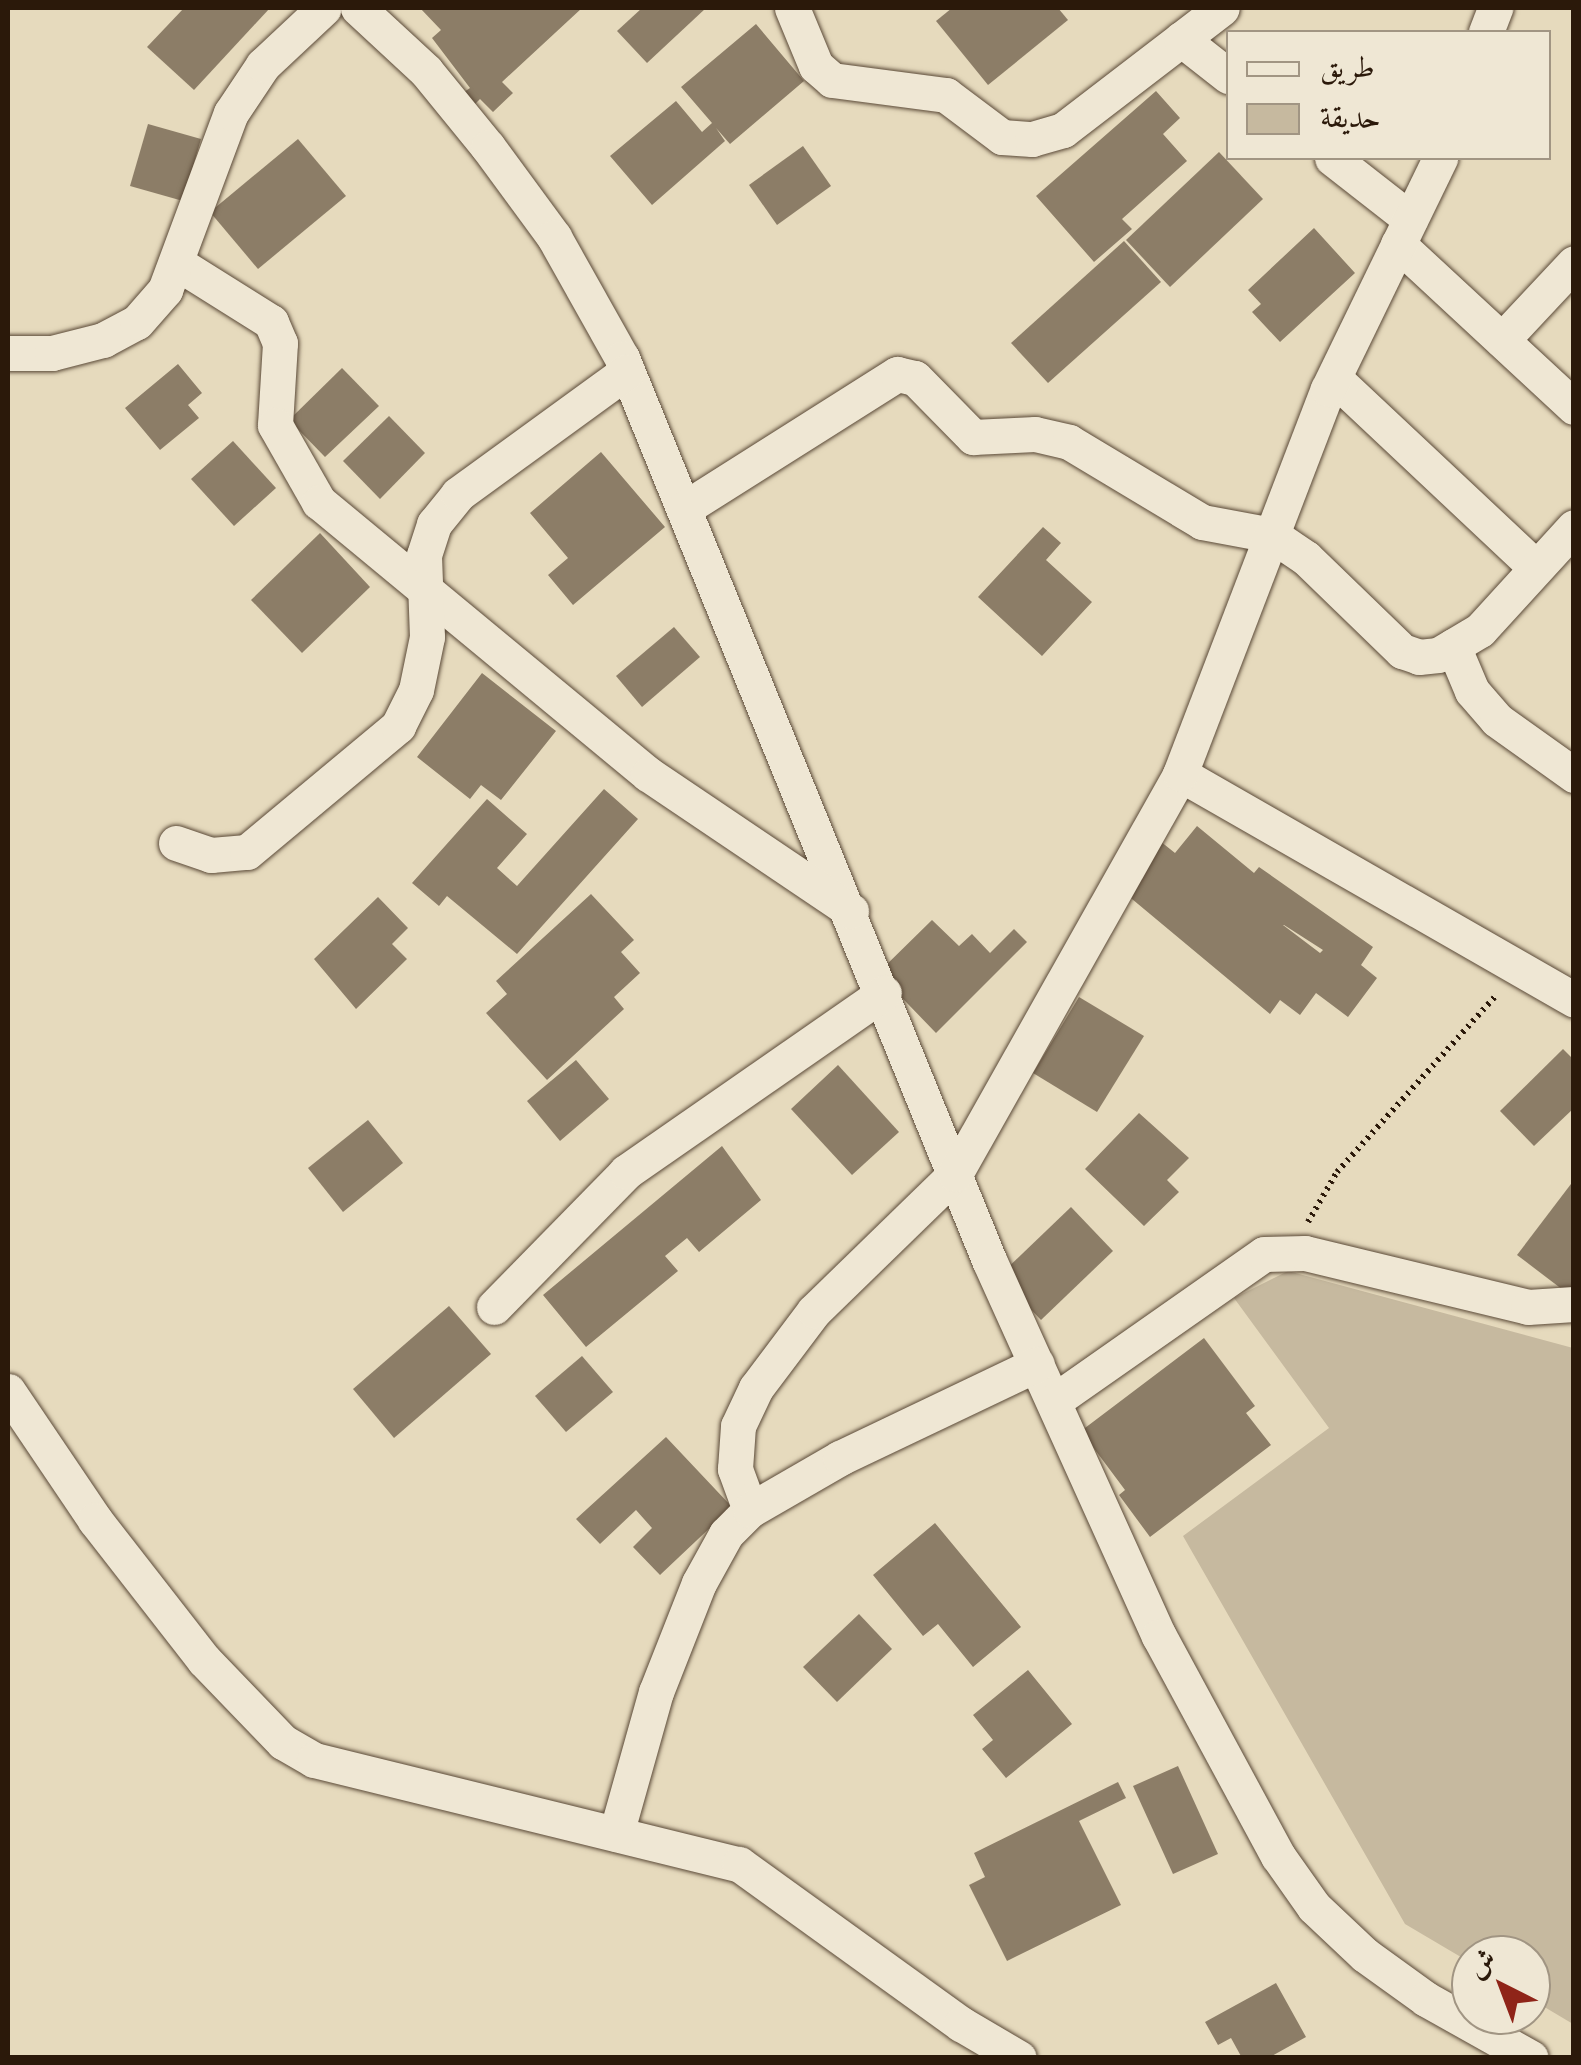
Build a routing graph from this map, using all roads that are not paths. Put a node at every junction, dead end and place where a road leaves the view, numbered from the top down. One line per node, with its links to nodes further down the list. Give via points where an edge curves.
1 (324, 8): 10 (street, via 263,65 231,113)
2 (358, 8): 14 (street, via 426,71 488,147 554,237)
3 (792, 8): 5 (street, via 808,52 832,80 946,96 1002,137 1032,140 1063,130)
4 (1222, 8): 5 (street)
5 (1181, 39): 6 (street)
6 (1226, 74)
7 (1334, 160): 9 (street)
8 (1439, 160): 9 (street)
9 (1404, 231): 12 (street); 15 (street)
10 (177, 263): 13 (street, via 165,290 137,322 103,340 52,353); 21 (street, via 271,322 280,344 274,425 294,467 319,502)
11 (1574, 263): 12 (street)
12 (1502, 340): 16 (street)
13 (8, 352)
14 (627, 371): 17 (street); 21 (street, via 458,494 434,524 424,555)
15 (1334, 378): 19 (street); 20 (street)
16 (1574, 407)
17 (685, 508): 19 (street, via 897,374 915,378 973,437 1035,434 1069,442 1202,522); 26 (street)
18 (1574, 527): 20 (street)
19 (1272, 535): 22 (street, via 1306,558 1402,651 1419,657); 23 (street)
20 (1536, 568): 22 (street, via 1480,630)
21 (425, 588): 25 (street, via 427,637 416,690 398,726 247,852 211,855); 26 (street, via 648,774)
22 (1453, 646): 24 (street, via 1472,691 1497,720)
23 (1180, 774): 28 (street); 29 (street)
24 (1574, 775)
25 (176, 843)
26 (851, 911): 27 (street)
27 (884, 993): 29 (street); 31 (street, via 626,1172)
28 (1574, 1000)
29 (956, 1174): 32 (street); 35 (street, via 827,1298 756,1388 738,1426 736,1470)
30 (1574, 1304): 34 (street, via 1528,1308 1290,1254 1264,1254)
31 (494, 1307)
32 (1037, 1364): 34 (street); 35 (street, via 840,1458)
33 (8, 1390): 36 (street, via 204,1660 283,1742 314,1760)
34 (1054, 1401): 38 (street, via 1201,1719 1314,1907 1426,1999)
35 (750, 1510): 36 (street, via 726,1534 699,1584 656,1692)
36 (616, 1834): 37 (street, via 739,1864 961,2024)
37 (1019, 2058)
38 (1531, 2058)

